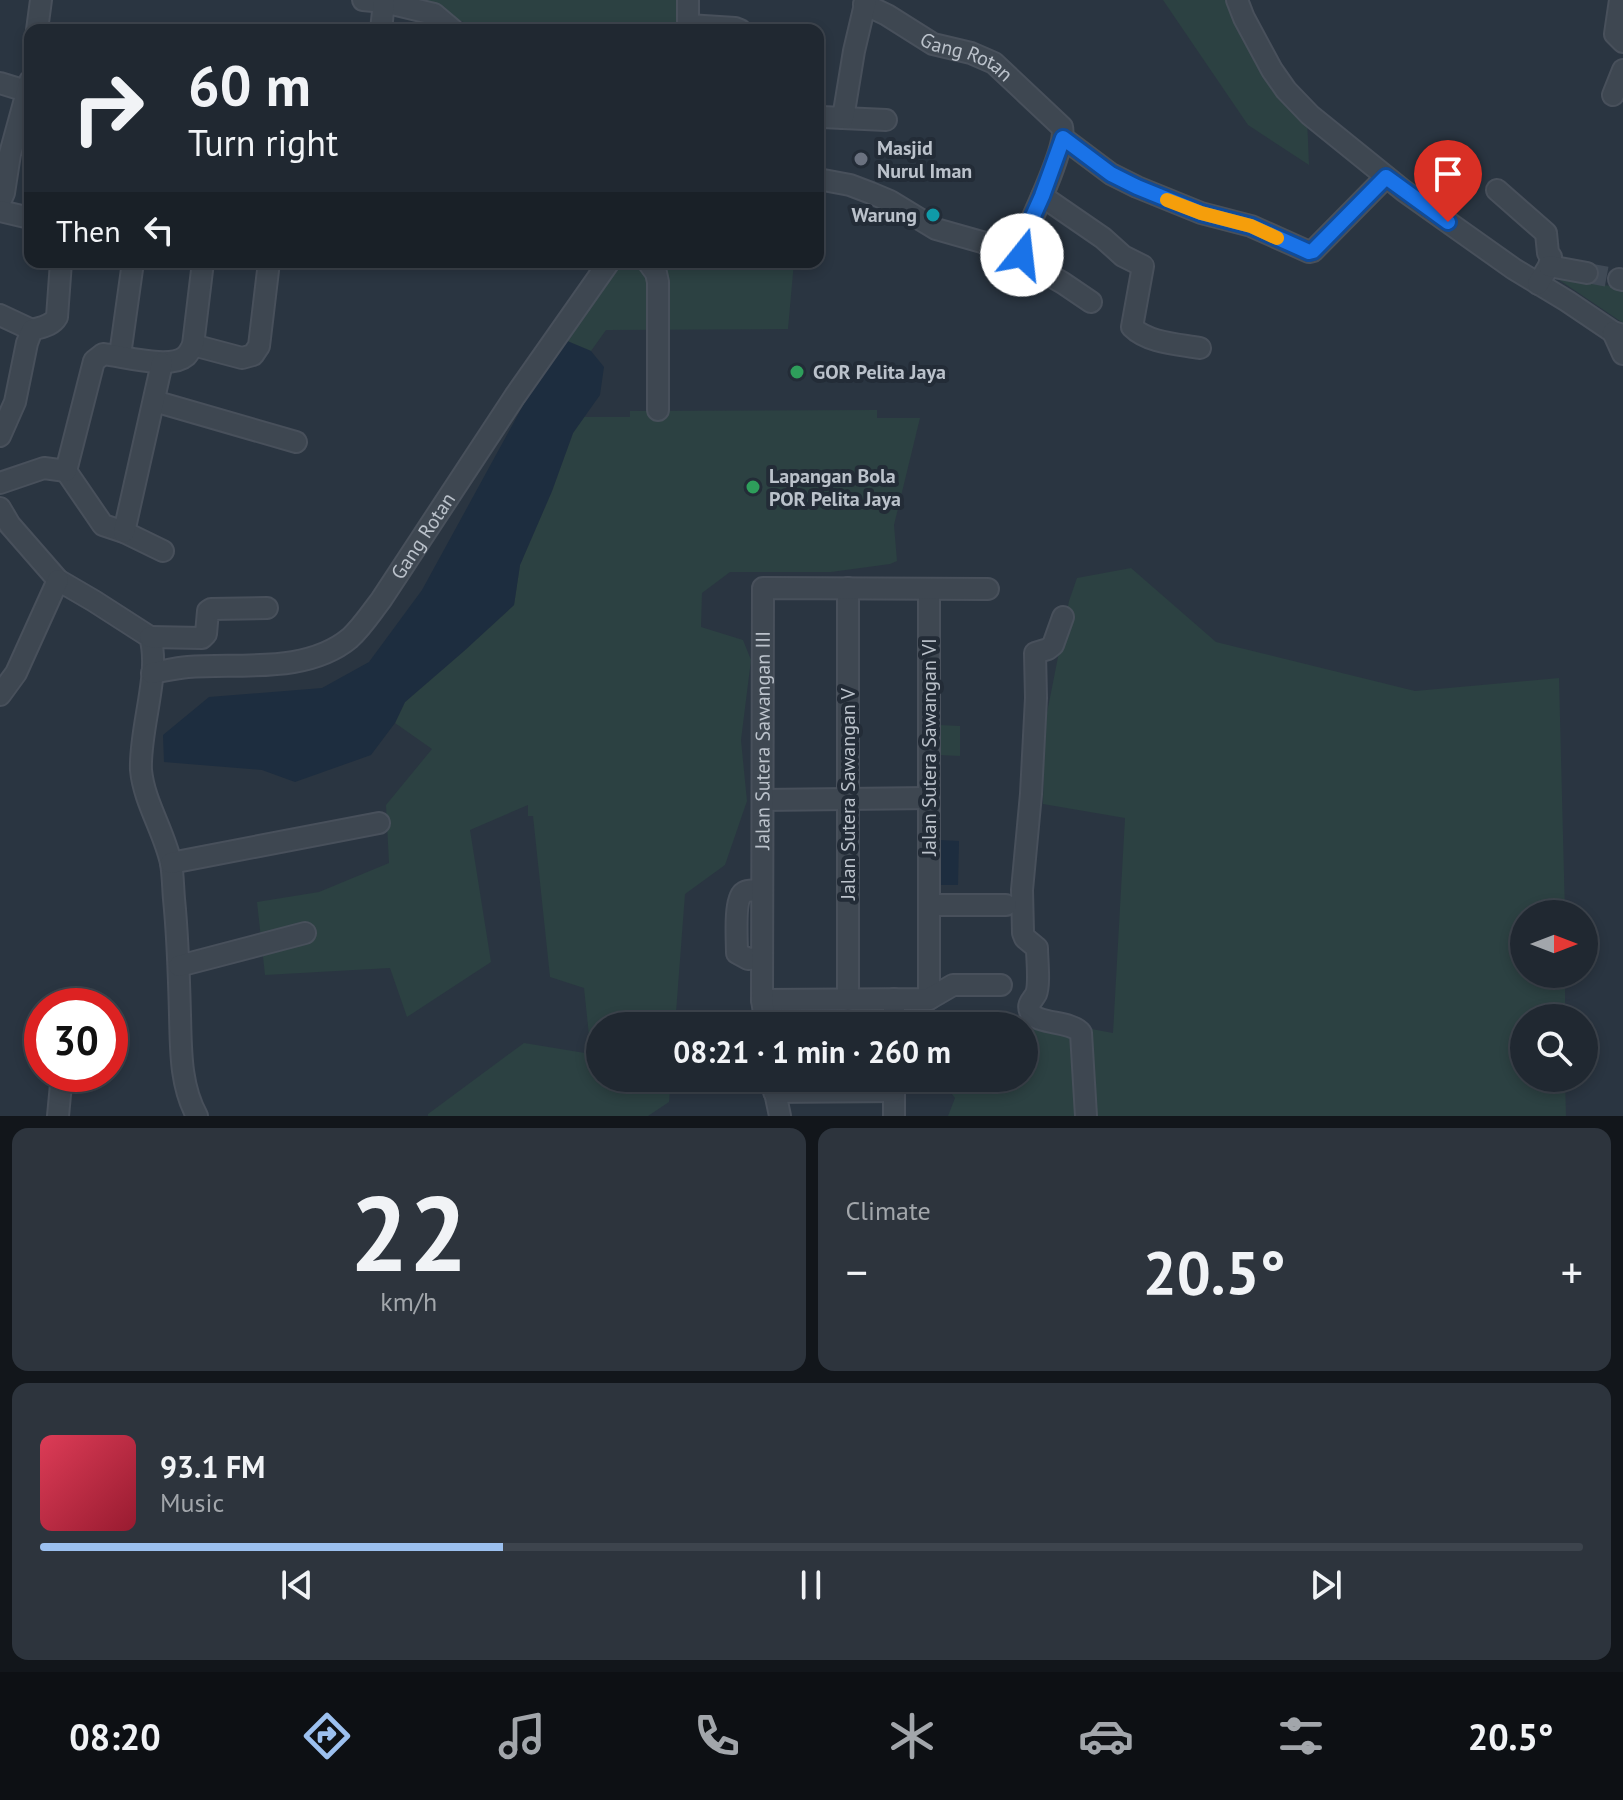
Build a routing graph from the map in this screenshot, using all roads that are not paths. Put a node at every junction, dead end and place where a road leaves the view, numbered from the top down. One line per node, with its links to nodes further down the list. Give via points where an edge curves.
1 (41, 0): 7 (street)
2 (688, 0): 10 (street)
3 (1237, 0): 21 (street, via 1286,90)
4 (1620, 0): 11 (street, via 1615,34)
5 (374, 1): 8 (street); 9 (street, via 434,14)
6 (865, 2): 18 (street, Gang Rotan); 20 (street, Gang Rotan, via 933,44 994,63 1062,127)
7 (38, 24)
8 (380, 24)
9 (446, 24)
10 (688, 24)
11 (1623, 42)
12 (1623, 70): 15 (street)
13 (0, 83): 14 (street)
14 (24, 86)
15 (1613, 95)
16 (24, 101): 25 (street)
17 (824, 117): 18 (street)
18 (843, 118): 19 (street)
19 (886, 120)
20 (1063, 138): 21 (street, Gang Rotan, via 1137,187 1309,252); 24 (street)
21 (1386, 177): 36 (street)
22 (824, 180): 27 (street, via 890,201 936,229)
23 (1497, 190): 28 (street, via 1546,233)
24 (1042, 196): 27 (street); 42 (street, via 1143,266 1132,327 1138,333)
25 (1, 199): 26 (street)
26 (24, 214)
27 (1017, 252): 37 (street)
28 (1548, 259): 35 (street); 36 (street)
29 (61, 268): 39 (street, via 55,322)
30 (132, 268): 44 (street)
31 (202, 268): 41 (street)
32 (268, 268): 41 (street, via 259,346 253,355 242,358)
33 (605, 268): 63 (street, Gang Rotan, via 381,600 348,639 289,662)
34 (652, 268): 47 (street, via 658,282)
35 (1587, 273)
36 (1532, 280): 40 (street)
37 (1091, 302)
38 (0, 315): 39 (street)
39 (32, 330): 48 (street, via 15,402)
40 (1618, 333): 43 (street)
41 (193, 345): 45 (street, via 178,361)
42 (1200, 348)
43 (1623, 353)
44 (120, 355): 45 (street); 50 (street, via 103,354 94,361)
45 (162, 363): 46 (street)
46 (154, 401): 49 (street); 53 (street)
47 (658, 410)
48 (0, 436)
49 (296, 442)
50 (66, 471): 51 (street, via 44,468); 53 (street, via 103,525)
51 (0, 483)
52 (0, 508): 55 (street)
53 (124, 532): 54 (street)
54 (163, 551)
55 (58, 580): 61 (street); 62 (street)
56 (848, 588): 57 (street); 66 (street, Jalan Sutera Sawangan V); 67 (street, Jalan Sutera Sawangan III, via 763,588)
57 (929, 589): 58 (street); 65 (street, Jalan Sutera Sawangan VI)
58 (988, 589)
59 (267, 608): 61 (street, via 211,609 202,638)
60 (1063, 617): 88 (street, via 1053,645 1035,653 1023,933 1037,948 1036,992 1029,1011 1035,1018 1081,1033)
61 (150, 637): 63 (street)
62 (8, 667): 64 (street)
63 (152, 673): 69 (street, via 141,769)
64 (0, 695)
65 (929, 798): 66 (street); 70 (street, Jalan Sutera Sawangan VI)
66 (848, 799): 67 (street); 78 (street, Jalan Sutera Sawangan V)
67 (763, 800): 77 (street, Jalan Sutera Sawangan III, via 762,891 748,891 737,901 737,953 762,958)
68 (379, 823): 69 (street)
69 (171, 863): 73 (street)
70 (929, 905): 71 (street); 76 (street, Jalan Sutera Sawangan VI)
71 (1006, 905)
72 (305, 933): 73 (street)
73 (179, 966): 85 (street, via 183,1072)
74 (1001, 985): 76 (street, via 953,985)
75 (894, 999): 76 (street); 78 (street); 80 (street)
76 (929, 999)
77 (762, 1000): 78 (street); 79 (street, Jalan Sutera Sawangan III)
78 (848, 1000)
79 (764, 1012)
80 (894, 1012)
81 (60, 1092): 84 (street)
82 (775, 1092): 86 (street)
83 (894, 1092): 87 (street)
84 (58, 1116)
85 (197, 1116)
86 (780, 1116)
87 (894, 1116)
88 (1086, 1116)

